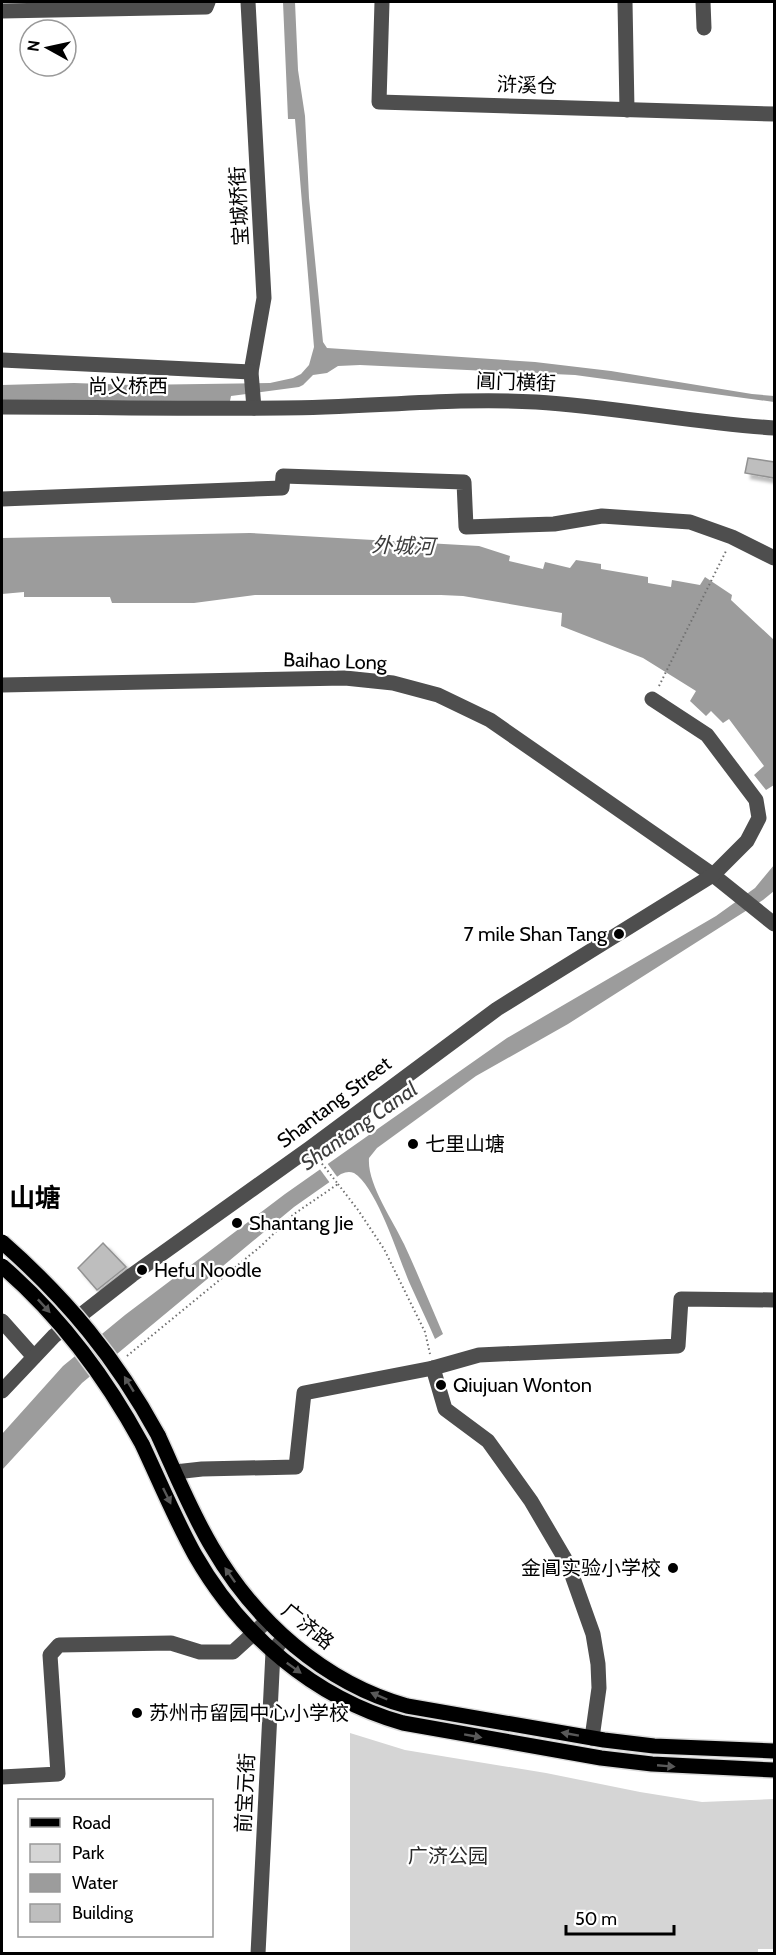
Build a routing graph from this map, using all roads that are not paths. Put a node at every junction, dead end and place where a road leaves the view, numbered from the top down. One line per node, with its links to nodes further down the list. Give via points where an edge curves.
1 (208, 2): 6 (street, via 206,7)
2 (248, 2): 11 (street, 宝城桥街, via 264,298)
3 (382, 2): 8 (street, 浒溪仓, via 379,102)
4 (625, 2): 8 (street)
5 (702, 2): 7 (street)
6 (2, 11)
7 (704, 28)
8 (627, 110): 9 (street, 浒溪仓)
9 (774, 114)
10 (2, 360): 11 (street)
11 (251, 376): 12 (street, 宝城桥街)
12 (254, 403): 13 (street, 尚义桥西); 14 (street, 阊门横街, via 282,408 446,401 536,402)
13 (2, 407)
14 (774, 428)
15 (2, 499): 16 (street, via 282,488 283,476 464,482 466,527 554,524 602,516 690,522)
16 (774, 558)
17 (2, 685): 19 (street, Baihao Long, via 345,678 393,683 438,695 490,720)
18 (652, 699): 19 (street, Shantang Street, via 707,735 756,800 759,818 747,841)
19 (713, 875): 20 (street, Baihao Long); 25 (street, Shantang Street, via 496,1009 132,1275 54,1336)
20 (774, 923)
21 (2, 1242): 28 (main road, 广济路, one-way to 21, bridge, via 130,1385 93,1334 50,1285)
22 (2, 1266): 30 (main road, 广济路, one-way to 30, bridge, via 37,1298 114,1395 197,1558)
23 (774, 1300): 26 (street, via 681,1299 678,1346 479,1355)
24 (2, 1321): 25 (street)
25 (34, 1357): 27 (street, Shantang Street)
26 (433, 1368): 28 (street, via 304,1393 296,1467); 33 (street, via 445,1408 488,1441 531,1501 568,1564 598,1664)
27 (2, 1391)
28 (175, 1472): 29 (main road, 广济路, one-way to 28, via 209,1543)
29 (267, 1621): 30 (street); 31 (main road, 广济路)
30 (254, 1634): 32 (main road, 广济路); 36 (street, via 233,1652 200,1652 171,1643 59,1645 50,1654 58,1774)
31 (284, 1637): 32 (street); 33 (main road, 广济路, one-way to 31, via 399,1703 346,1680)
32 (273, 1652): 35 (main road, 广济路, one-way to 35, via 338,1696 403,1723 601,1758); 37 (street, 前宝元街)
33 (592, 1738): 34 (main road, 广济路, via 681,1749)
34 (774, 1751)
35 (774, 1770)
36 (2, 1778)
37 (258, 1953)

